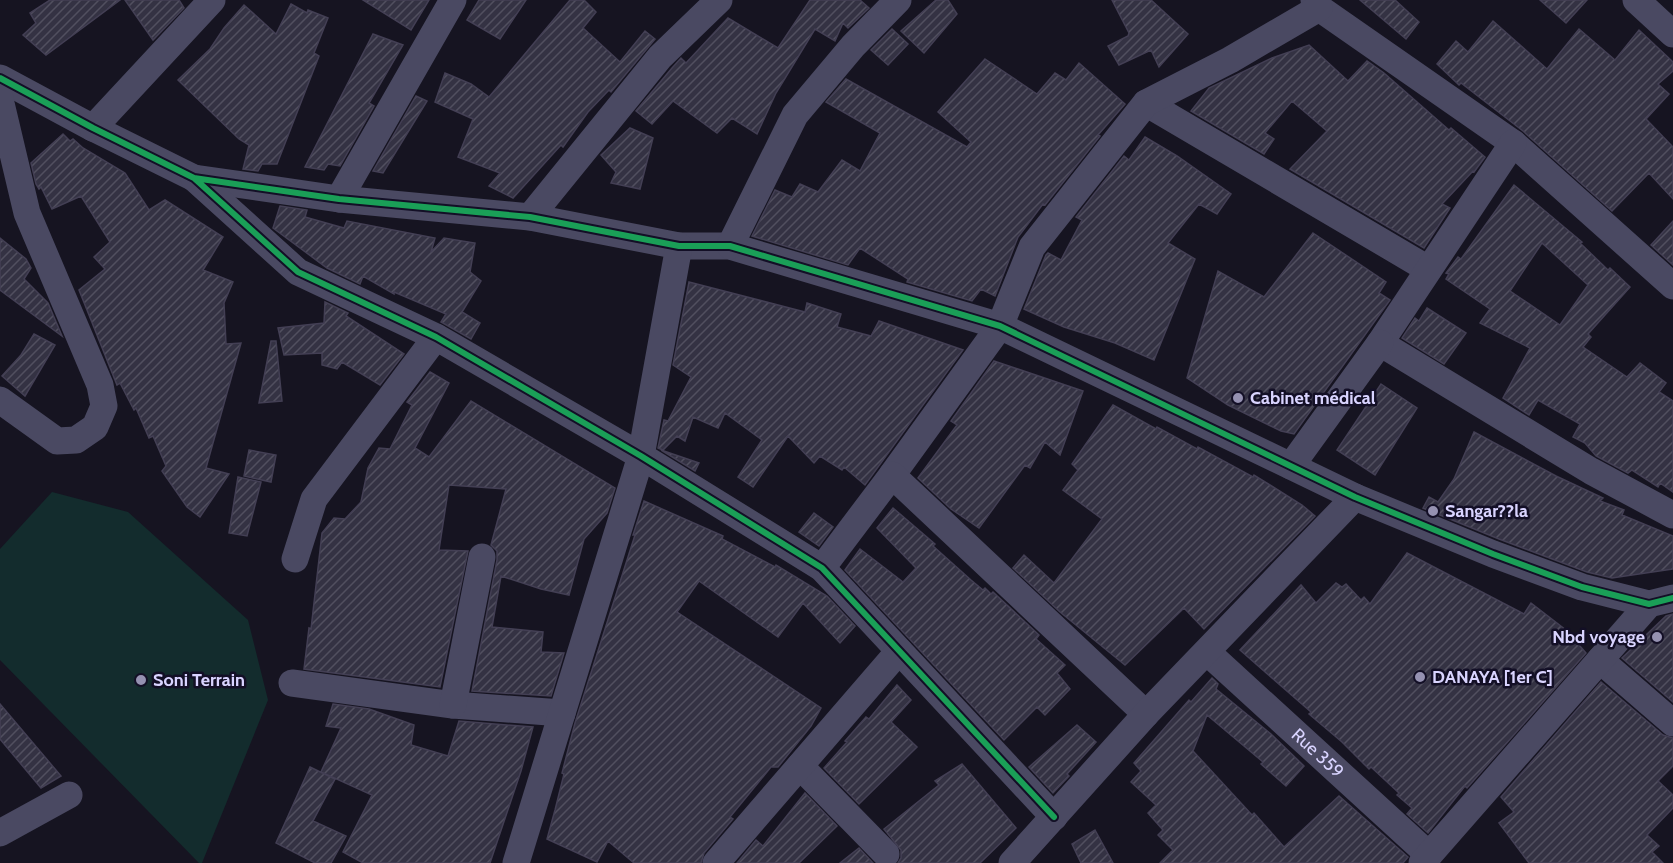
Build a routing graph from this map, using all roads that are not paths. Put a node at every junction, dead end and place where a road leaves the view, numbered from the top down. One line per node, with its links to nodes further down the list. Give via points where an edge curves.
1 (453, 0): 14 (street)
2 (719, 0): 15 (street, via 660,57)
3 (898, 0): 17 (street, via 853,46 795,116)
4 (1636, 0): 7 (street)
5 (205, 4): 11 (street)
6 (1316, 4): 10 (street, via 1230,60); 12 (street)
7 (1673, 34)
8 (0, 78): 11 (street)
9 (0, 99): 23 (street, via 27,213 100,385 104,406 95,427 76,440 57,441)
10 (1146, 103): 18 (street); 20 (street, via 1032,247)
11 (93, 128): 13 (street)
12 (1513, 143): 18 (street); 19 (street)
13 (194, 178): 14 (street); 21 (street, via 298,272)
14 (339, 199): 15 (street)
15 (530, 217): 16 (street)
16 (679, 246): 17 (street); 24 (street)
17 (730, 246): 20 (street)
18 (1428, 270): 22 (street)
19 (1673, 286)
20 (1000, 326): 25 (street); 26 (street)
21 (436, 337): 24 (street); 30 (street, via 314,498)
22 (1380, 343): 25 (street); 28 (street, via 1591,471)
23 (0, 400)
24 (641, 456): 31 (street); 38 (street)
25 (1291, 466): 27 (street)
26 (892, 475): 31 (street); 39 (street)
27 (1354, 497): 32 (street, via 1582,587); 34 (street)
28 (1673, 514)
29 (482, 557): 37 (street)
30 (295, 559)
31 (822, 568): 33 (street)
32 (1661, 601): 35 (street)
33 (899, 651): 41 (street); 43 (street)
34 (1207, 652): 39 (street); 46 (street, Rue 359)
35 (1600, 660): 40 (street); 46 (street)
36 (292, 683): 37 (street)
37 (453, 705): 38 (street)
38 (562, 713): 47 (street)
39 (1146, 714): 43 (street)
40 (1673, 723)
41 (800, 766): 45 (street); 48 (street)
42 (69, 795): 44 (street)
43 (1054, 817): 49 (street)
44 (0, 833)
45 (886, 854)
46 (1426, 859)
47 (516, 863)
48 (716, 863)
49 (1012, 863)

